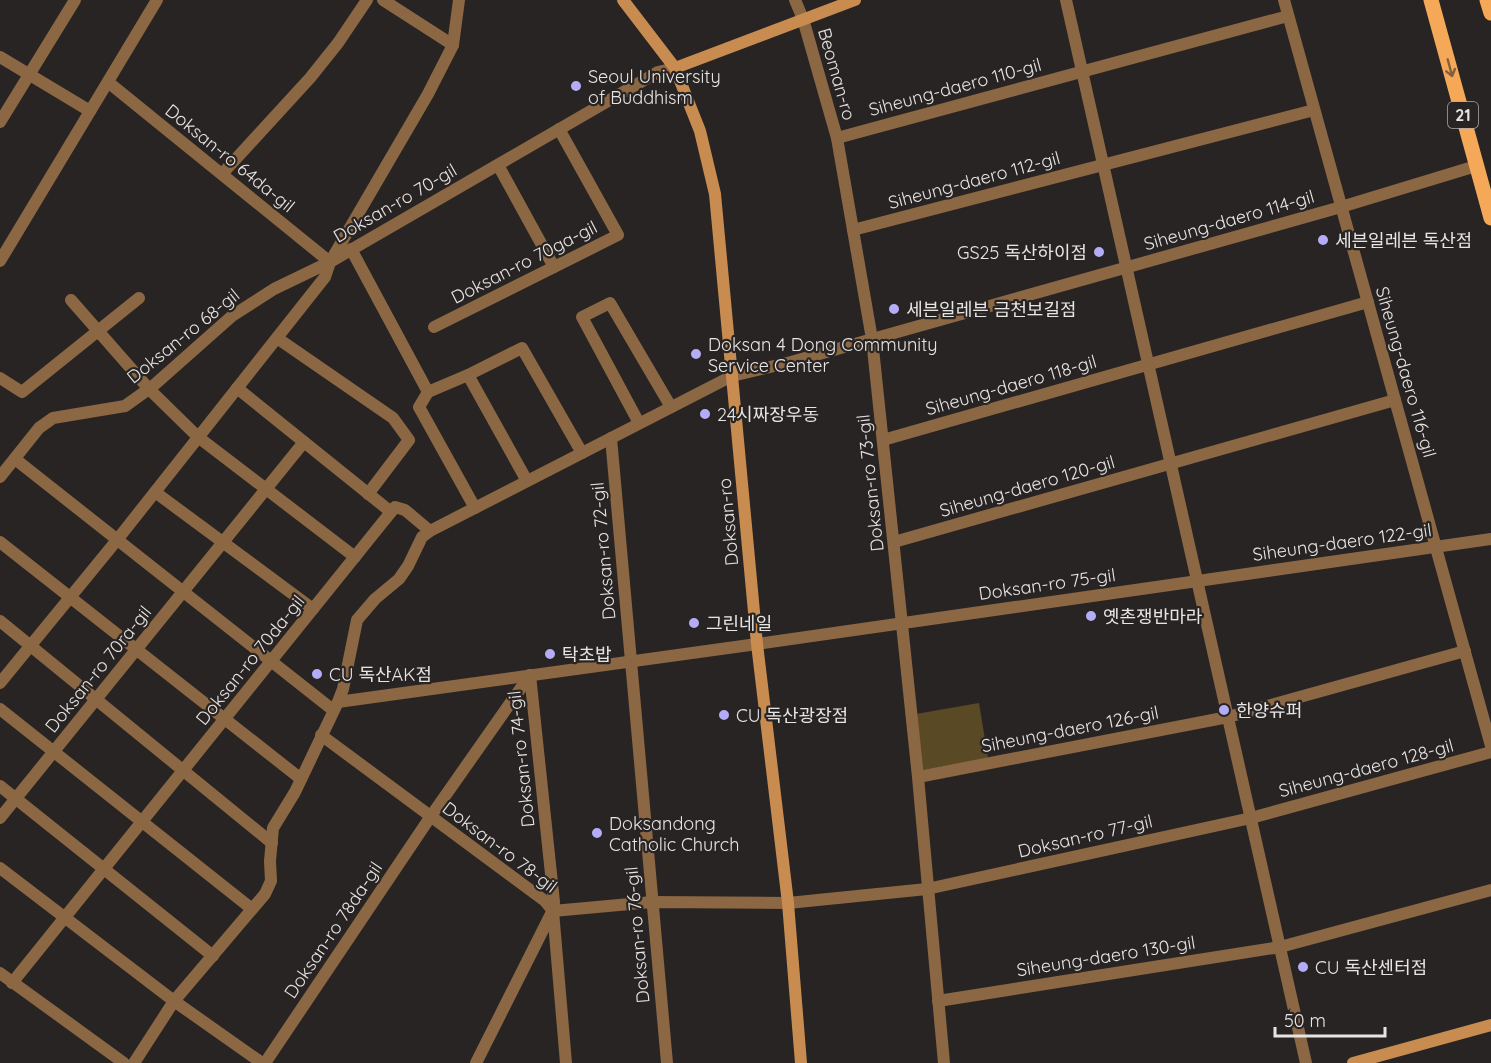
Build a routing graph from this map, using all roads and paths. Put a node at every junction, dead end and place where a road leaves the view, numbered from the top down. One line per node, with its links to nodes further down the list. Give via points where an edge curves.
1 (75, 0): 20 (street)
2 (157, 0): 21 (street)
3 (367, 0): 30 (street, via 338,44)
4 (383, 0): 16 (street)
5 (459, 0): 16 (street)
6 (623, 0): 18 (main road, Doksan-ro)
7 (795, 0): 15 (street)
8 (855, 0): 15 (main road, Beoman-ro)
9 (1066, 0): 19 (street)
10 (1284, 0): 14 (street)
11 (1431, 0): 29 (main road, 21, one-way to 29)
12 (1487, 0): 13 (main road)
13 (1491, 13)
14 (1288, 16): 19 (street, Siheung-daero 110-gil); 22 (street, Siheung-daero 114-gil)
15 (803, 19): 18 (main road, Beoman-ro); 26 (street, Beoman-ro)
16 (453, 45): 36 (street, via 406,135)
17 (0, 57): 20 (street)
18 (675, 68): 25 (street, Doksan-ro 70-gil, via 658,72); 48 (main road, Doksan-ro, via 700,131 714,194)
19 (1082, 72): 26 (street, Siheung-daero 110-gil); 28 (street)
20 (29, 75): 23 (street); 24 (street)
21 (108, 82): 23 (street); 30 (street, Doksan-ro 64da-gil)
22 (1314, 110): 28 (street, Siheung-daero 112-gil); 31 (street, Siheung-daero 114-gil)
23 (90, 111): 35 (street)
24 (0, 122)
25 (559, 129): 27 (street, Doksan-ro 70-gil); 37 (street, Doksan-ro 70ga-gil, via 618,235)
26 (837, 138): 33 (street, Doksan-ro 73-gil)
27 (498, 165): 34 (street, Doksan-ro 70-gil); 37 (street)
28 (1104, 165): 33 (street, Siheung-daero 112-gil); 38 (street)
29 (1476, 166): 31 (street, Siheung-daero 114-gil); 32 (main road, 21)
30 (222, 174): 36 (street, Doksan-ro 64da-gil)
31 (1341, 207): 38 (street, Siheung-daero 114-gil); 41 (street, Siheung-daero 116-gil)
32 (1491, 218)
33 (853, 230): 45 (street, Doksan-ro 73-gil)
34 (351, 249): 36 (street, Doksan-ro 70-gil); 52 (street)
35 (0, 261)
36 (330, 261): 44 (street, Doksan-ro 70-gil, via 325,277); 51 (street, Doksan-ro 68-gil, via 232,316)
37 (554, 267): 42 (street, Doksan-ro 70ga-gil)
38 (1127, 267): 45 (street); 46 (street)
39 (139, 298): 43 (street)
40 (71, 300): 43 (street)
41 (1368, 302): 46 (street, Siheung-daero 118-gil); 53 (street, Siheung-daero 116-gil)
42 (434, 327)
43 (98, 331): 49 (street, via 22,392); 51 (street)
44 (277, 338): 50 (street, Doksan-ro 70-gil); 67 (street, via 393,418 409,440)
45 (873, 339): 48 (street); 58 (street, Doksan-ro 73-gil)
46 (1148, 365): 58 (street, Siheung-daero 118-gil); 62 (street)
47 (468, 375): 52 (street); 60 (street, via 522,348); 64 (street)
48 (732, 376): 54 (street); 84 (main road, Doksan-ro)
49 (0, 378)
50 (237, 388): 56 (street, Doksan-ro 70-gil); 59 (street)
51 (149, 389): 56 (street); 61 (street, Doksan-ro 68-gil, via 125,406 53,418 39,428)
52 (428, 392): 68 (street, via 419,407)
53 (1395, 400): 62 (street, Siheung-daero 120-gil); 76 (street, Siheung-daero 116-gil)
54 (671, 407): 55 (street); 55 (street, via 610,303 601,307 582,317)
55 (639, 423): 57 (street)
56 (198, 437): 65 (street); 66 (street, Doksan-ro 70-gil)
57 (611, 438): 60 (street); 88 (street, Doksan-ro 72-gil)
58 (883, 440): 73 (street, Doksan-ro 73-gil)
59 (304, 442): 65 (street, Doksan-ro 70ra-gil); 67 (street)
60 (582, 453): 64 (street)
61 (15, 459): 63 (street, Doksan-ro 68-gil); 72 (street)
62 (1171, 464): 73 (street, Siheung-daero 120-gil); 78 (street)
63 (0, 477)
64 (527, 481): 68 (street)
65 (265, 489): 75 (street, Doksan-ro 70ra-gil); 77 (street)
66 (154, 492): 72 (street, Doksan-ro 70-gil); 75 (street)
67 (368, 494): 69 (street)
68 (475, 508): 70 (street)
69 (391, 512): 70 (street, via 395,507 405,510); 77 (street, Doksan-ro 70da-gil)
70 (430, 531): 93 (street, via 422,537 399,579 357,620)
71 (1491, 539): 76 (street, Siheung-daero 122-gil)
72 (117, 540): 79 (street); 80 (street, Doksan-ro 70-gil)
73 (894, 542): 83 (street, Doksan-ro 73-gil)
74 (0, 543): 80 (street)
75 (223, 543): 79 (street, Doksan-ro 70ra-gil); 81 (street)
76 (1436, 547): 78 (street, Siheung-daero 122-gil); 87 (street, Siheung-daero 116-gil)
77 (355, 556): 81 (street, Doksan-ro 70da-gil)
78 (1197, 581): 83 (street, Doksan-ro 75-gil); 95 (street)
79 (184, 593): 86 (street, Doksan-ro 70ra-gil); 89 (street)
80 (70, 598): 85 (street, Doksan-ro 70-gil); 86 (street)
81 (313, 609): 89 (street, Doksan-ro 70da-gil)
82 (0, 621): 85 (street)
83 (903, 623): 84 (street, Doksan-ro 75-gil); 102 (street)
84 (757, 644): 88 (street, Doksan-ro 74-gil); 116 (main road, Doksan-ro)
85 (30, 646): 91 (street, Doksan-ro 70-gil); 92 (street)
86 (137, 650): 92 (street, Doksan-ro 70ra-gil); 96 (street)
87 (1465, 651): 95 (street, Siheung-daero 126-gil); 98 (street, Siheung-daero 116-gil)
88 (631, 661): 90 (street, Doksan-ro 74-gil); 115 (street, Doksan-ro 76-gil)
89 (271, 662): 93 (street); 96 (street, Doksan-ro 70da-gil)
90 (531, 675): 93 (street, Doksan-ro 74-gil); 106 (street, Doksan-ro 74-gil); 118 (street, Doksan-ro 74-gil)
91 (0, 683)
92 (96, 700): 99 (street, Doksan-ro 70ra-gil); 101 (street)
93 (336, 706): 97 (street)
94 (0, 708): 99 (street)
95 (1228, 717): 102 (street, Siheung-daero 126-gil); 108 (street)
96 (225, 720): 101 (street, Doksan-ro 70da-gil); 103 (street)
97 (321, 735): 103 (street); 106 (street, Doksan-ro 78-gil)
98 (1491, 746)
99 (54, 752): 105 (street, Doksan-ro 70ra-gil); 109 (street)
100 (1491, 752): 108 (street, Siheung-daero 128-gil)
101 (184, 771): 109 (street, Doksan-ro 70da-gil); 110 (street)
102 (918, 777): 113 (street)
103 (301, 779): 110 (street, via 273,828)
104 (0, 786): 105 (street)
105 (16, 799): 107 (street, Doksan-ro 70ra-gil); 112 (street)
106 (431, 816): 118 (street, Doksan-ro 78-gil); 129 (street, Doksan-ro 78da-gil)
107 (0, 818)
108 (1251, 818): 113 (street, Doksan-ro 77-gil); 120 (street)
109 (143, 822): 112 (street, Doksan-ro 70da-gil); 117 (street)
110 (272, 843): 117 (street, via 271,881)
111 (0, 868): 119 (street)
112 (105, 870): 119 (street, Doksan-ro 70da-gil); 121 (street)
113 (927, 889): 116 (street, Doksan-ro 77-gil); 125 (street)
114 (1491, 890): 120 (street, Siheung-daero 130-gil)
115 (652, 902): 116 (street, Doksan-ro 78-gil); 118 (street, Doksan-ro 78-gil); 132 (street, Doksan-ro 76-gil)
116 (788, 903): 133 (main road, Doksan-ro)
117 (252, 909): 121 (street)
118 (553, 911): 130 (street); 131 (street, Doksan-ro 74-gil)
119 (66, 918): 123 (street, Doksan-ro 70da-gil); 124 (street)
120 (1280, 947): 125 (street, Siheung-daero 130-gil); 135 (street)
121 (213, 956): 124 (street)
122 (0, 974): 123 (street)
123 (12, 983): 127 (street)
124 (174, 1001): 128 (street); 129 (street)
125 (938, 1001): 134 (street)
126 (1491, 1025): 136 (main road)
127 (124, 1063)
128 (134, 1063)
129 (264, 1063)
130 (476, 1063)
131 (566, 1063)
132 (667, 1063)
133 (801, 1063)
134 (944, 1063)
135 (1306, 1063)
136 (1353, 1063)

